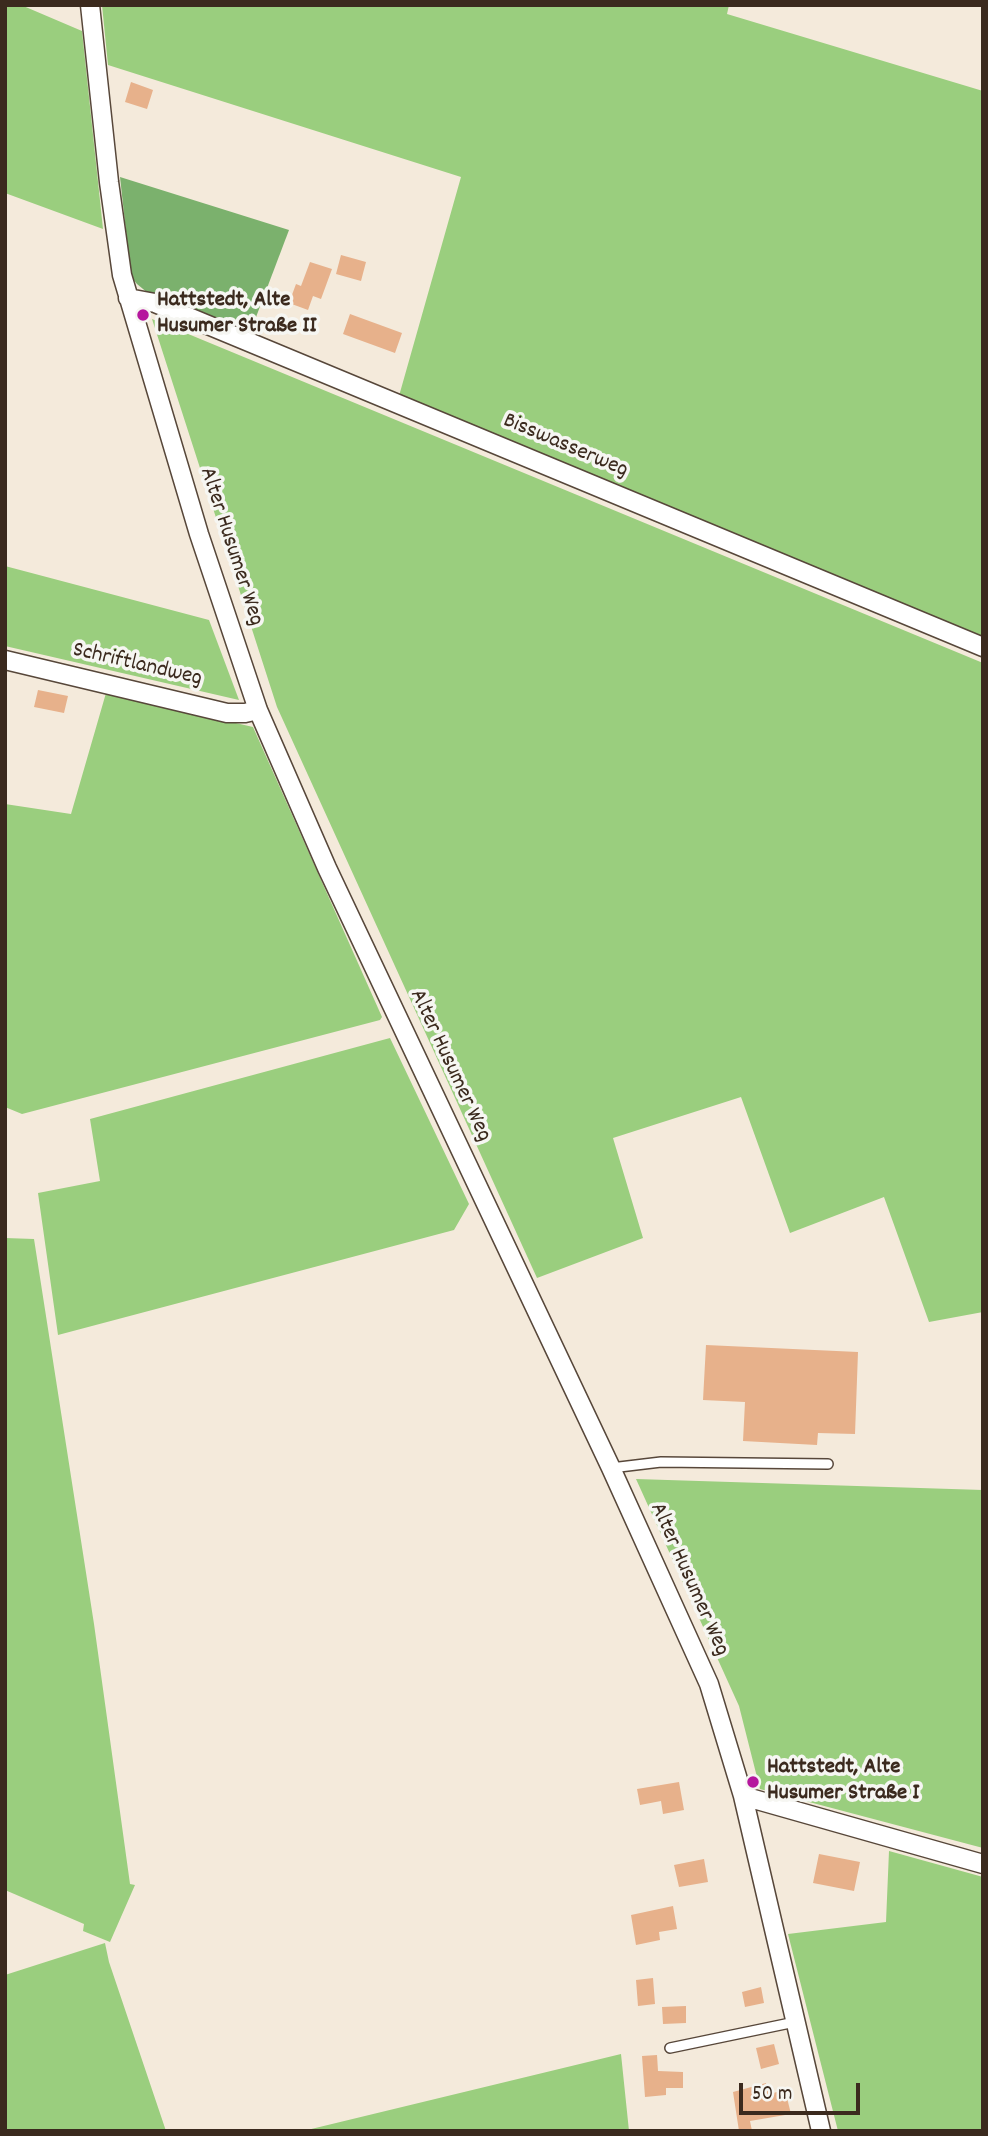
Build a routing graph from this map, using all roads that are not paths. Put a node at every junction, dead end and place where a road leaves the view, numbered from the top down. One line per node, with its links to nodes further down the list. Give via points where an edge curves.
1 (90, 5): 2 (street, Alter Husumer Weg, via 109,182)
2 (128, 298): 3 (street, Bisswasserweg, via 155,303); 5 (street, Alter Husumer Weg)
3 (983, 647)
4 (5, 660): 5 (street, Schriftlandweg, via 228,713)
5 (258, 710): 7 (street, Alter Husumer Weg, via 327,868)
6 (828, 1464): 7 (lane, via 661,1462)
7 (611, 1468): 8 (street, Alter Husumer Weg, via 709,1684)
8 (743, 1796): 9 (street); 10 (street, Alter Husumer Weg)
9 (983, 1864)
10 (795, 2022): 11 (lane); 12 (street, Alter Husumer Weg)
11 (670, 2048)
12 (821, 2131)

